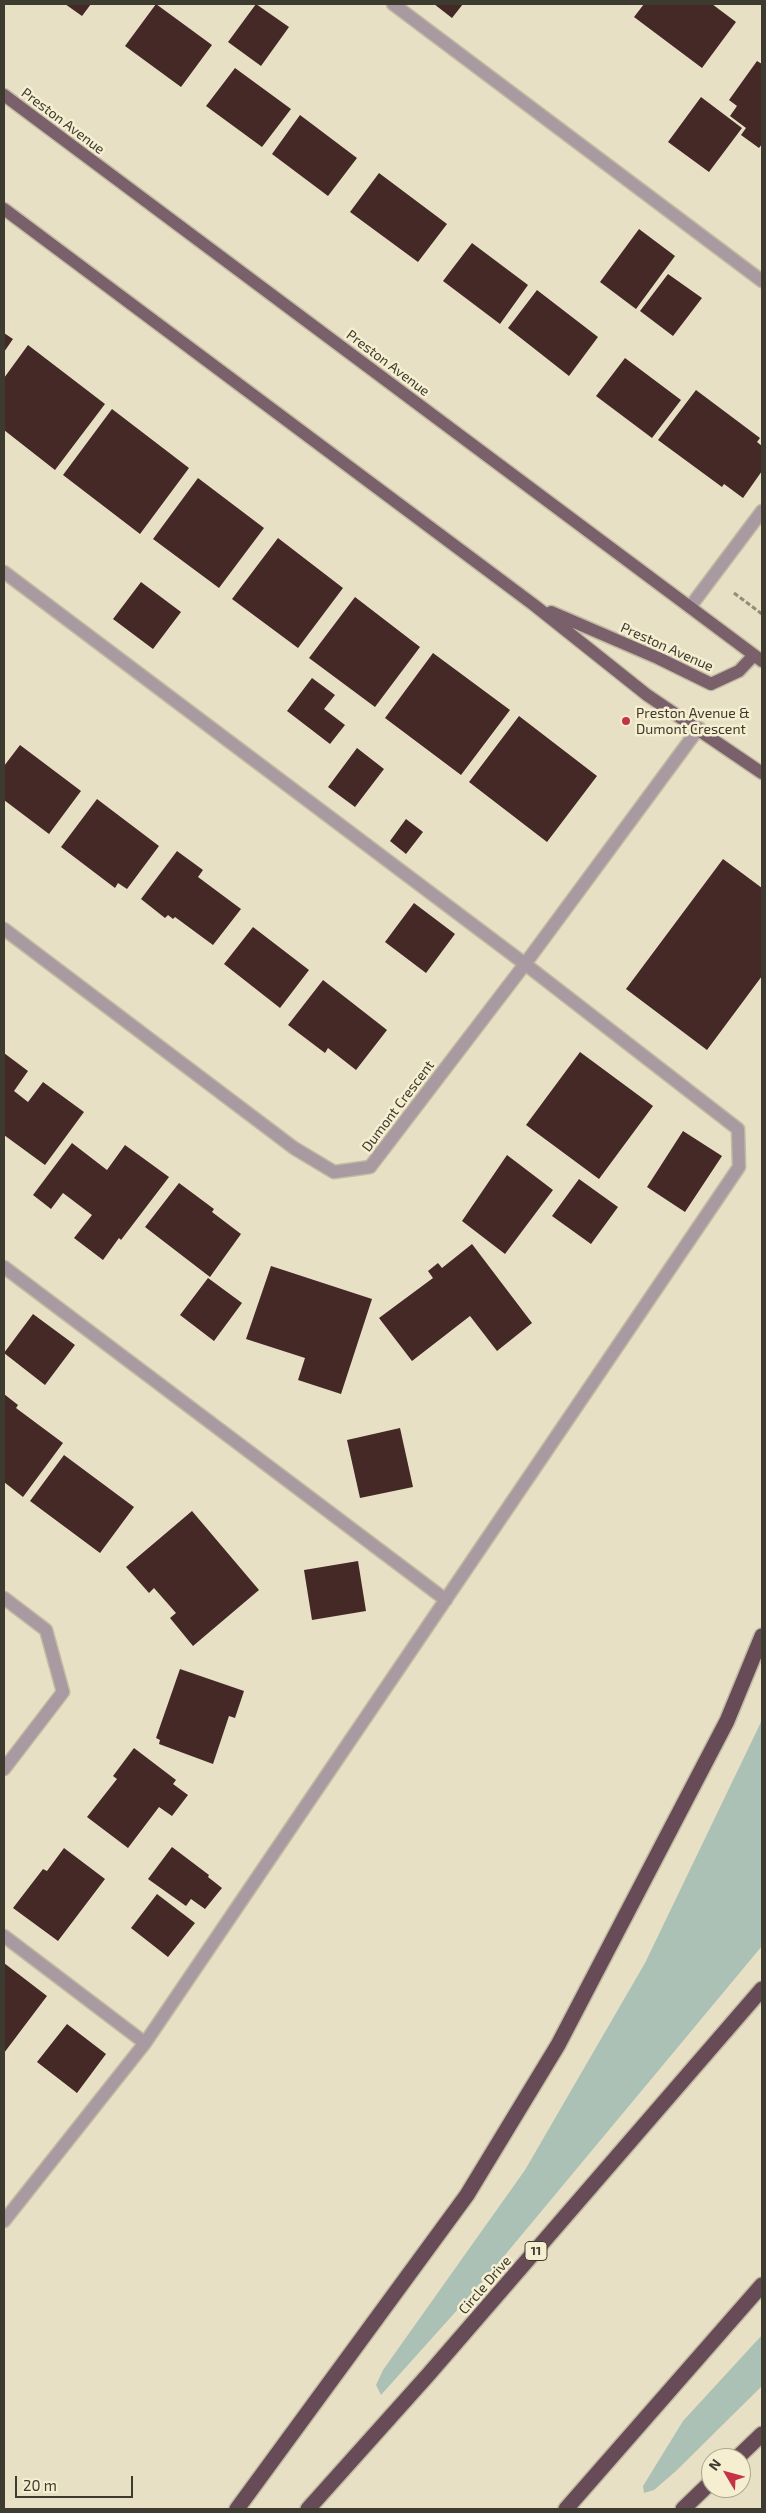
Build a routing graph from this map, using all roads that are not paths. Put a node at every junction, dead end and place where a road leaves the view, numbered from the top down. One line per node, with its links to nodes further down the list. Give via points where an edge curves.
1 (393, 4): 4 (street)
2 (4, 95): 8 (main road, Preston Avenue)
3 (4, 209): 7 (main road, Preston Avenue)
4 (762, 281)
5 (762, 511): 8 (street)
6 (4, 572): 13 (street)
7 (534, 606): 9 (main road, Preston Avenue, via 711,684); 10 (main road, Preston Avenue, via 647,695)
8 (690, 607): 9 (main road, Preston Avenue)
9 (758, 658)
10 (699, 728): 11 (main road, Preston Avenue); 13 (street, Dumont Crescent)
11 (762, 773)
12 (4, 929): 13 (street, Dumont Crescent, via 294,1148 334,1172 370,1167)
13 (525, 964): 16 (street, via 738,1129 738,1167)
14 (4, 1267): 16 (street)
15 (4, 1598): 18 (street, via 46,1630 63,1692)
16 (446, 1600): 21 (street)
17 (762, 1636): 27 (highway, via 727,1722 558,2045 467,2195)
18 (4, 1769)
19 (4, 1936): 21 (street)
20 (762, 1989): 28 (highway, Circle Drive / 11)
21 (145, 2043): 22 (street)
22 (4, 2221)
23 (762, 2285): 29 (highway)
24 (762, 2434): 25 (highway)
25 (747, 2448)
26 (701, 2492): 30 (highway)
27 (237, 2509)
28 (308, 2509)
29 (566, 2509)
30 (683, 2509)

